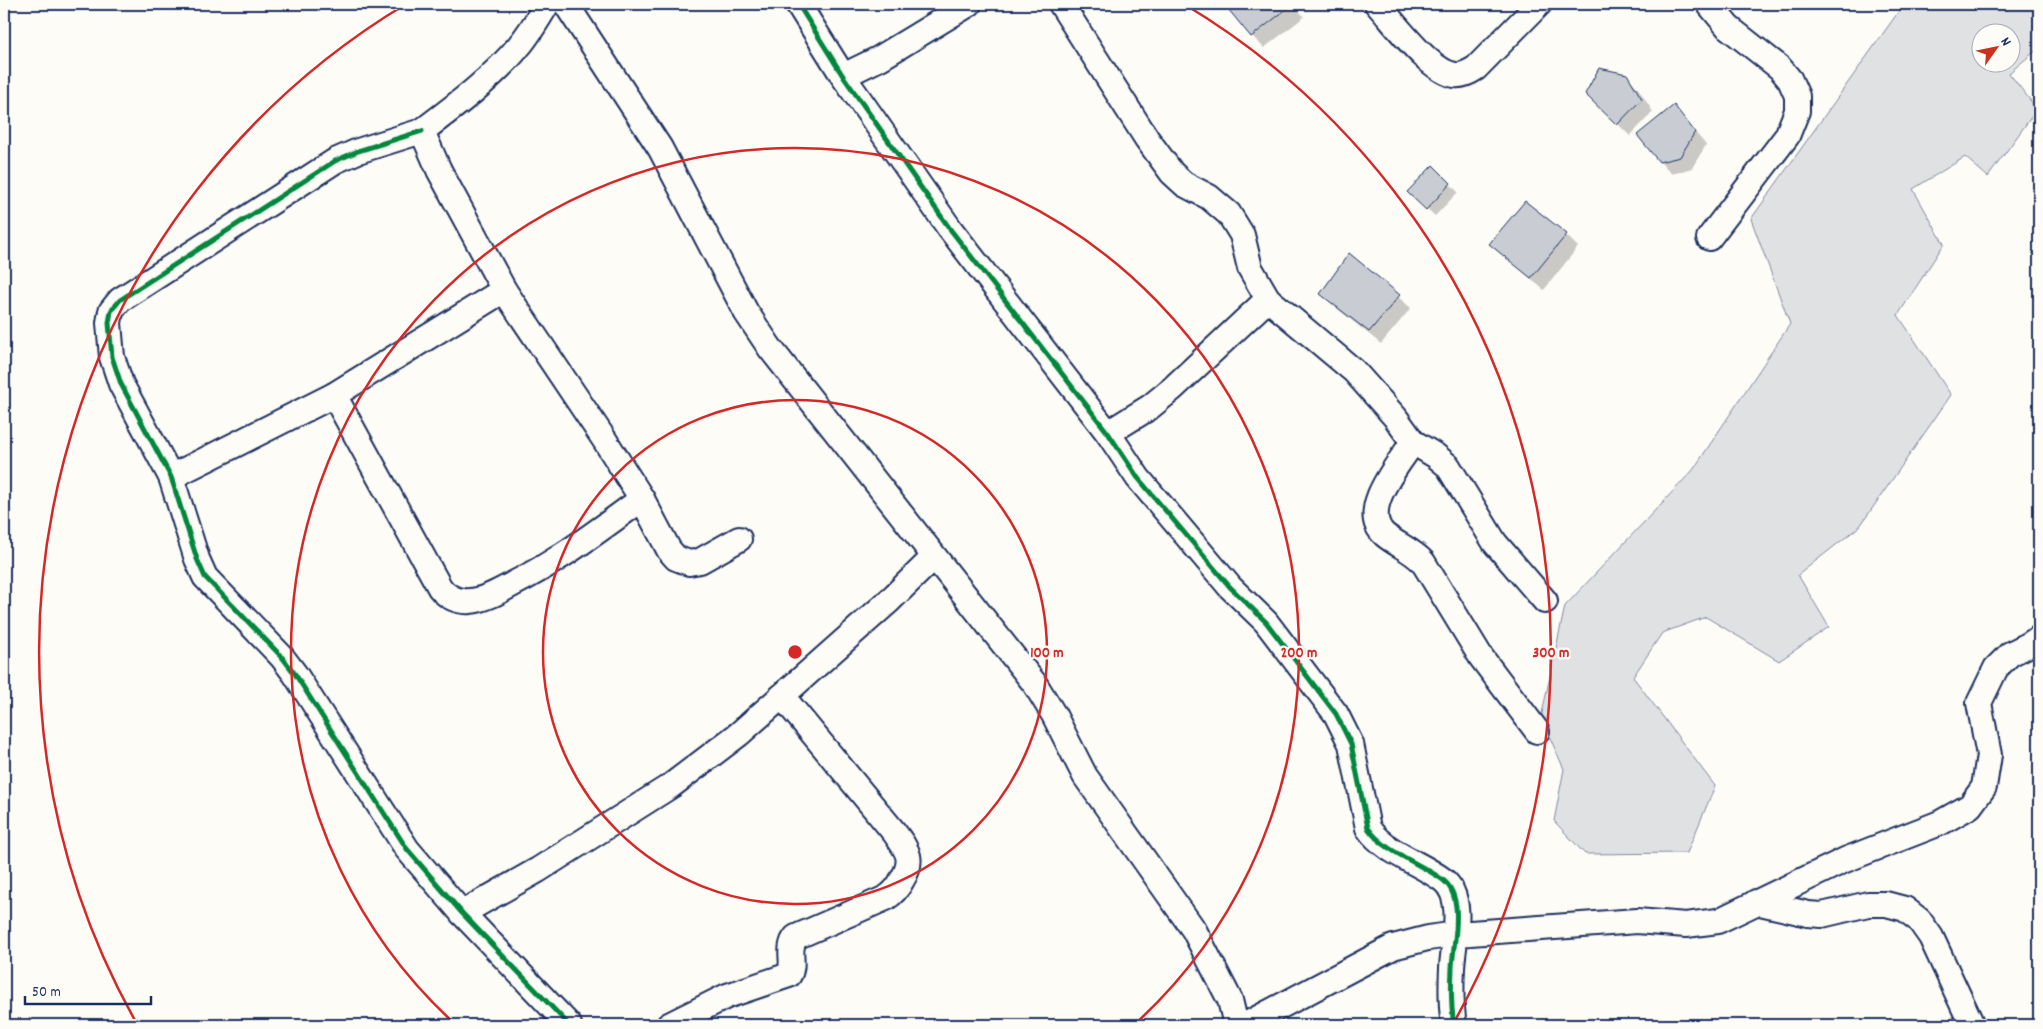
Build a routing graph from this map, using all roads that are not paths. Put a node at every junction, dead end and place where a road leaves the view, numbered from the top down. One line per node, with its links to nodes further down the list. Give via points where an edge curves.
1 (546, 4): 10 (street, via 518,47)
2 (566, 4): 20 (street, via 660,148 746,312 770,348)
3 (798, 4): 9 (street)
4 (969, 4): 9 (street, via 880,58)
5 (1061, 4): 13 (street, via 1172,173 1229,214 1242,235 1250,268)
6 (1377, 4): 7 (street, via 1429,62 1456,76 1476,68)
7 (1539, 4)
8 (1708, 4): 11 (street, via 1728,26 1780,68 1797,96 1796,111 1787,136)
9 (843, 76): 15 (street, via 950,229)
10 (422, 132): 12 (street); 17 (street, via 335,161 134,290 111,311 112,357 121,384)
11 (1709, 238)
12 (504, 290): 14 (street); 18 (street)
13 (1268, 299): 15 (street, via 1172,389); 16 (street, via 1354,371)
14 (334, 395): 17 (street); 18 (street, via 440,588 452,598 471,601 523,580)
15 (1108, 433): 27 (street, via 1163,510 1230,587 1266,622 1336,714 1351,744 1368,828 1382,844 1445,882 1455,898)
16 (1413, 442): 21 (street, via 1448,466 1495,543); 24 (street, via 1382,490 1375,512 1376,522 1385,535 1423,562 1481,658)
17 (171, 477): 26 (street, via 205,577 286,663 407,849)
18 (642, 499): 19 (street, via 669,550 681,562 700,560)
19 (739, 539)
20 (934, 558): 23 (street); 30 (street, via 1035,684 1086,776 1194,930 1230,1000)
21 (1545, 601)
22 (2039, 638): 25 (street, via 2010,654 1996,668 1979,704 1989,755 1984,787 1970,806 1940,823 1845,860)
23 (782, 696): 26 (street, via 672,785 538,870); 29 (street, via 899,840 910,860 908,870 896,891 886,898 796,937 792,942 792,970 789,975 728,996)
24 (1537, 731)
25 (1756, 902): 27 (street, via 1718,921 1686,925 1637,921); 33 (street, via 1822,915 1868,904 1905,909 1919,920 1931,937)
26 (462, 913): 28 (street)
27 (1456, 934): 31 (street, via 1393,947); 32 (street, via 1452,967)
28 (569, 1025)
29 (669, 1025)
30 (1236, 1025)
31 (1245, 1025)
32 (1454, 1025)
33 (1972, 1025)

